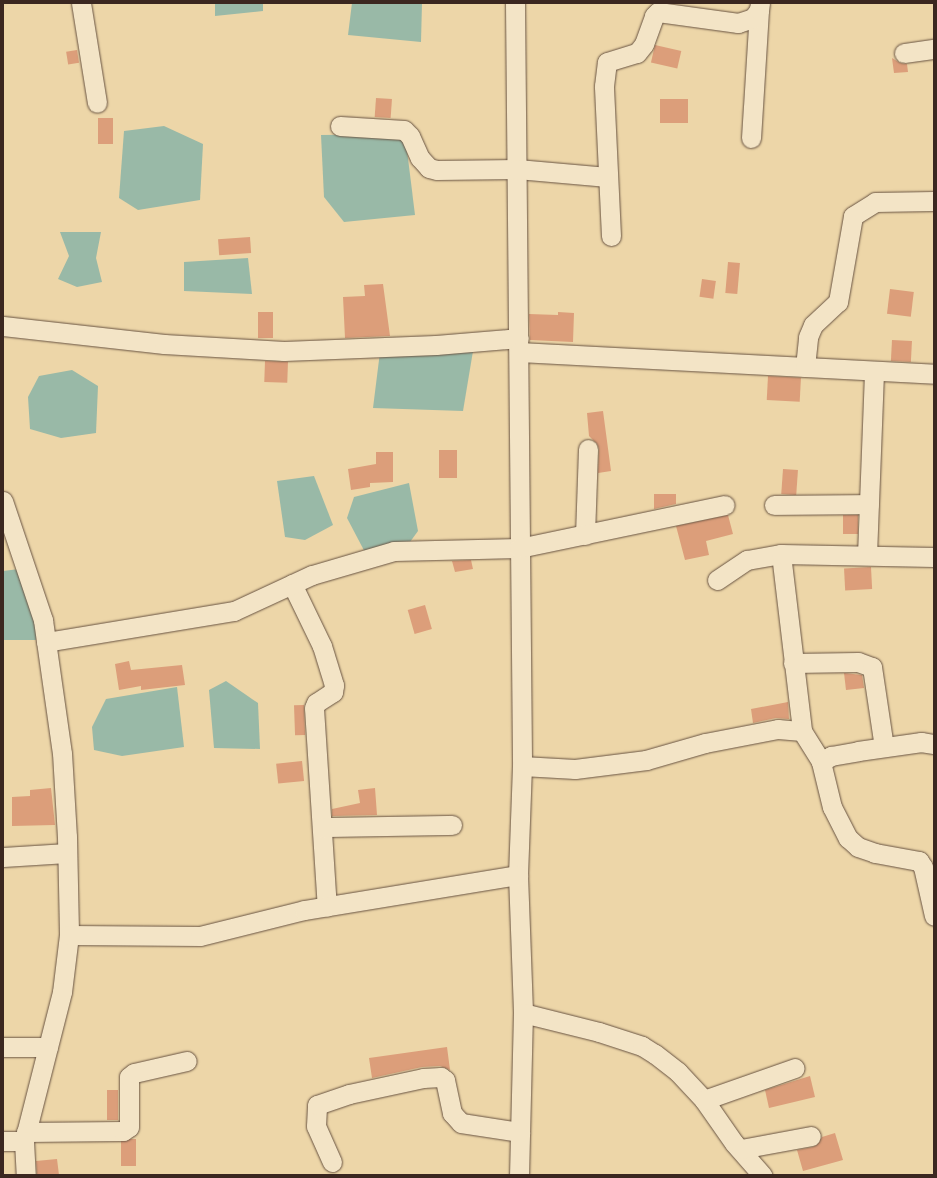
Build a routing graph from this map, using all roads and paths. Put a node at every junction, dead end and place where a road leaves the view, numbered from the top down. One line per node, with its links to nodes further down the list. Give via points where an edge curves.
1 (81, 3): 6 (street)
2 (515, 3): 9 (street)
3 (760, 7): 8 (street); 10 (street, via 746,22 738,23 658,12 654,16 644,44 637,53 607,62 604,86)
4 (934, 49): 5 (street)
5 (904, 53)
6 (97, 103)
7 (340, 126): 9 (street, via 404,130 420,158 429,168 437,170)
8 (751, 138)
9 (517, 169): 10 (street); 14 (street)
10 (608, 177): 12 (street)
11 (934, 201): 15 (street, via 875,202 853,216 838,302 813,325 808,337)
12 (611, 236)
13 (3, 326): 14 (street, via 164,344 284,350)
14 (519, 345): 15 (street); 24 (street)
15 (805, 367): 16 (street)
16 (874, 373): 17 (street); 20 (street)
17 (934, 374)
18 (588, 450): 23 (street)
19 (3, 501): 30 (street, via 43,620)
20 (869, 504): 22 (street); 26 (street)
21 (725, 505): 23 (street)
22 (774, 505)
23 (585, 535): 24 (street)
24 (519, 548): 29 (street, via 394,551); 36 (street)
25 (781, 554): 26 (street); 28 (street, via 747,560); 31 (street)
26 (867, 555): 27 (street)
27 (934, 557)
28 (718, 580)
29 (292, 584): 30 (street, via 234,611); 38 (street, via 322,646 334,685 332,692 316,703 314,708)
30 (46, 642): 39 (street, via 62,753)
31 (793, 663): 32 (street); 34 (street, via 858,662 872,667)
32 (802, 731): 35 (street); 36 (street, via 778,728 705,743 646,760 575,769)
33 (934, 744): 34 (street, via 921,742)
34 (884, 747): 35 (street, via 831,756)
35 (821, 762): 43 (street, via 832,807 848,838 858,847 874,853 919,861 923,867)
36 (522, 766): 41 (street)
37 (452, 825): 38 (street)
38 (322, 827): 42 (street)
39 (67, 853): 40 (street); 44 (street)
40 (3, 857)
41 (518, 875): 42 (street); 45 (street)
42 (327, 907): 44 (street, via 200,936)
43 (934, 916)
44 (69, 935): 46 (street, via 62,992)
45 (523, 1013): 50 (street, via 642,1046 678,1072); 51 (street)
46 (48, 1047): 47 (street); 53 (street)
47 (3, 1048)
48 (187, 1061): 53 (street, via 134,1073 129,1077 129,1128 124,1131)
49 (795, 1068): 50 (street)
50 (704, 1100): 55 (street)
51 (520, 1132): 56 (street, via 462,1123 452,1113 445,1080 441,1077 423,1078 349,1094 317,1105 316,1126); 58 (street)
52 (811, 1136): 55 (street)
53 (25, 1137): 54 (street); 57 (street)
54 (3, 1141)
55 (740, 1149): 59 (street)
56 (332, 1162)
57 (26, 1175)
58 (519, 1175)
59 (762, 1175)

